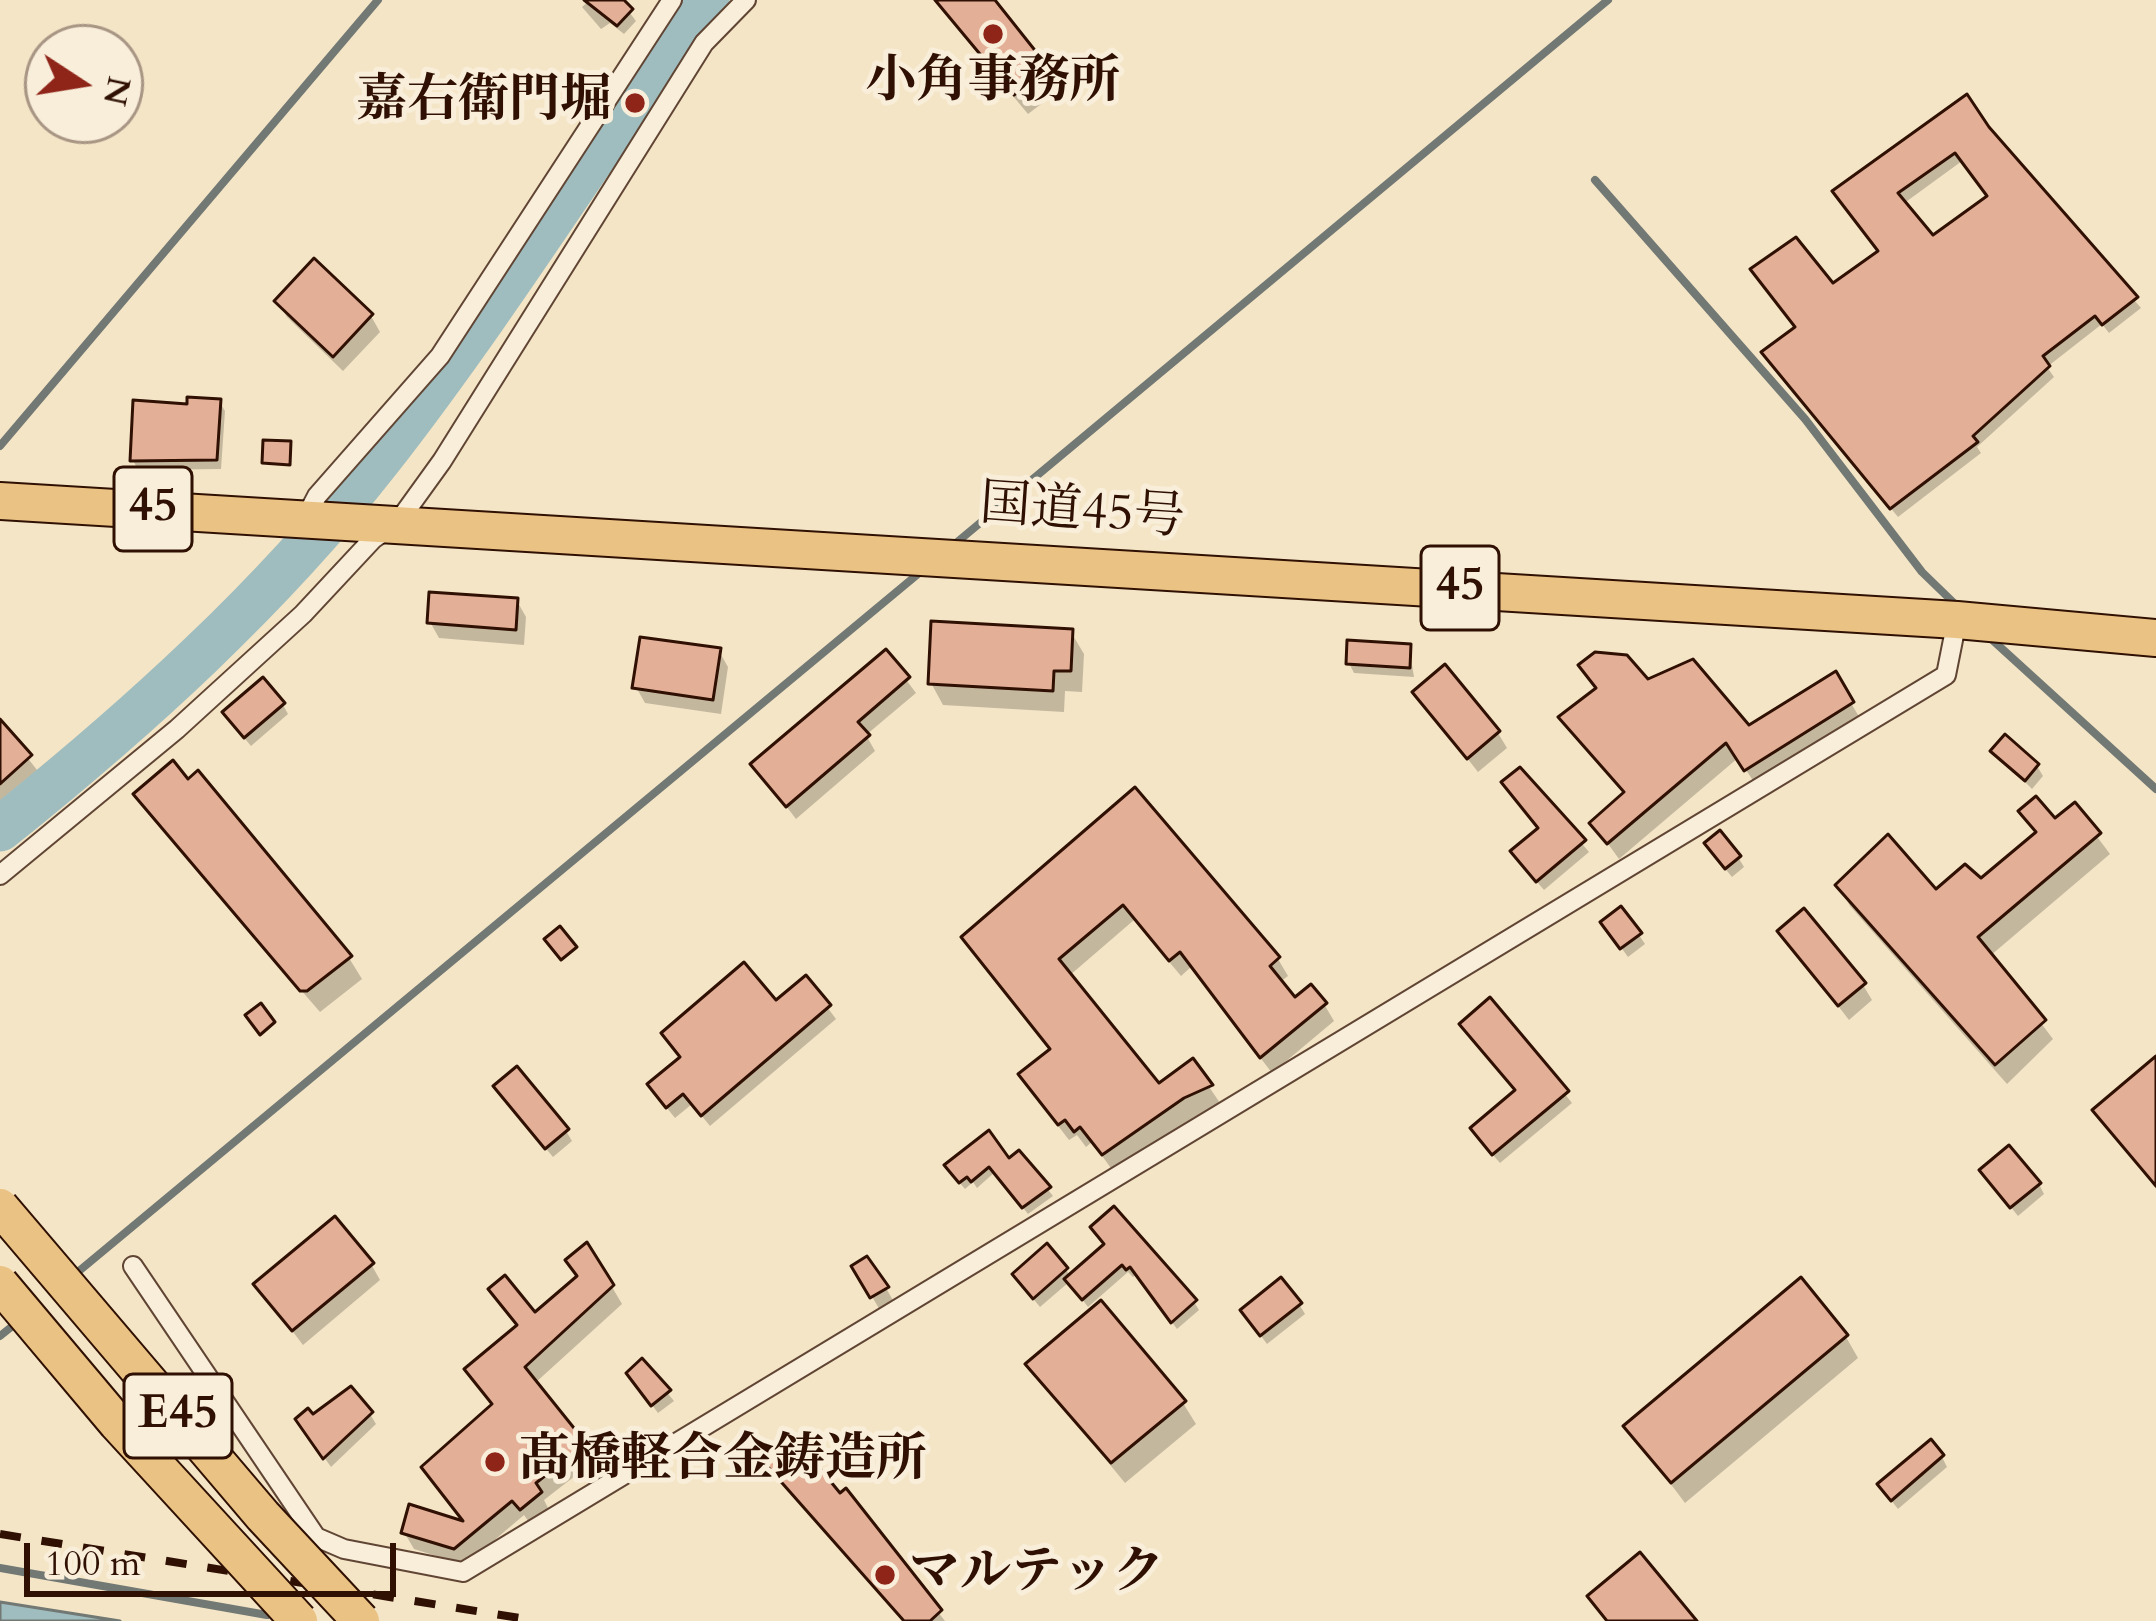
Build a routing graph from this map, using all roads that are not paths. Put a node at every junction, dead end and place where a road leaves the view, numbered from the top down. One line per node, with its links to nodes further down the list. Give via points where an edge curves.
1 (746, 0): 5 (street, via 704,43)
2 (659, 5): 4 (street, via 440,356)
3 (0, 501): 4 (highway, 国道45号 / 45)
4 (306, 517): 5 (highway, 国道45号 / 45)
5 (397, 522): 6 (highway, 国道45号 / 45); 8 (street, via 177,729)
6 (1970, 620): 7 (highway, 国道45号 / 45); 10 (street, via 1946,675 464,1572 316,1537)
7 (2156, 638)
8 (0, 875)
9 (0, 1207): 13 (highway, E45, bridge)
10 (133, 1266)
11 (0, 1284): 12 (highway, E45, bridge)
12 (299, 1621)
13 (361, 1621)

